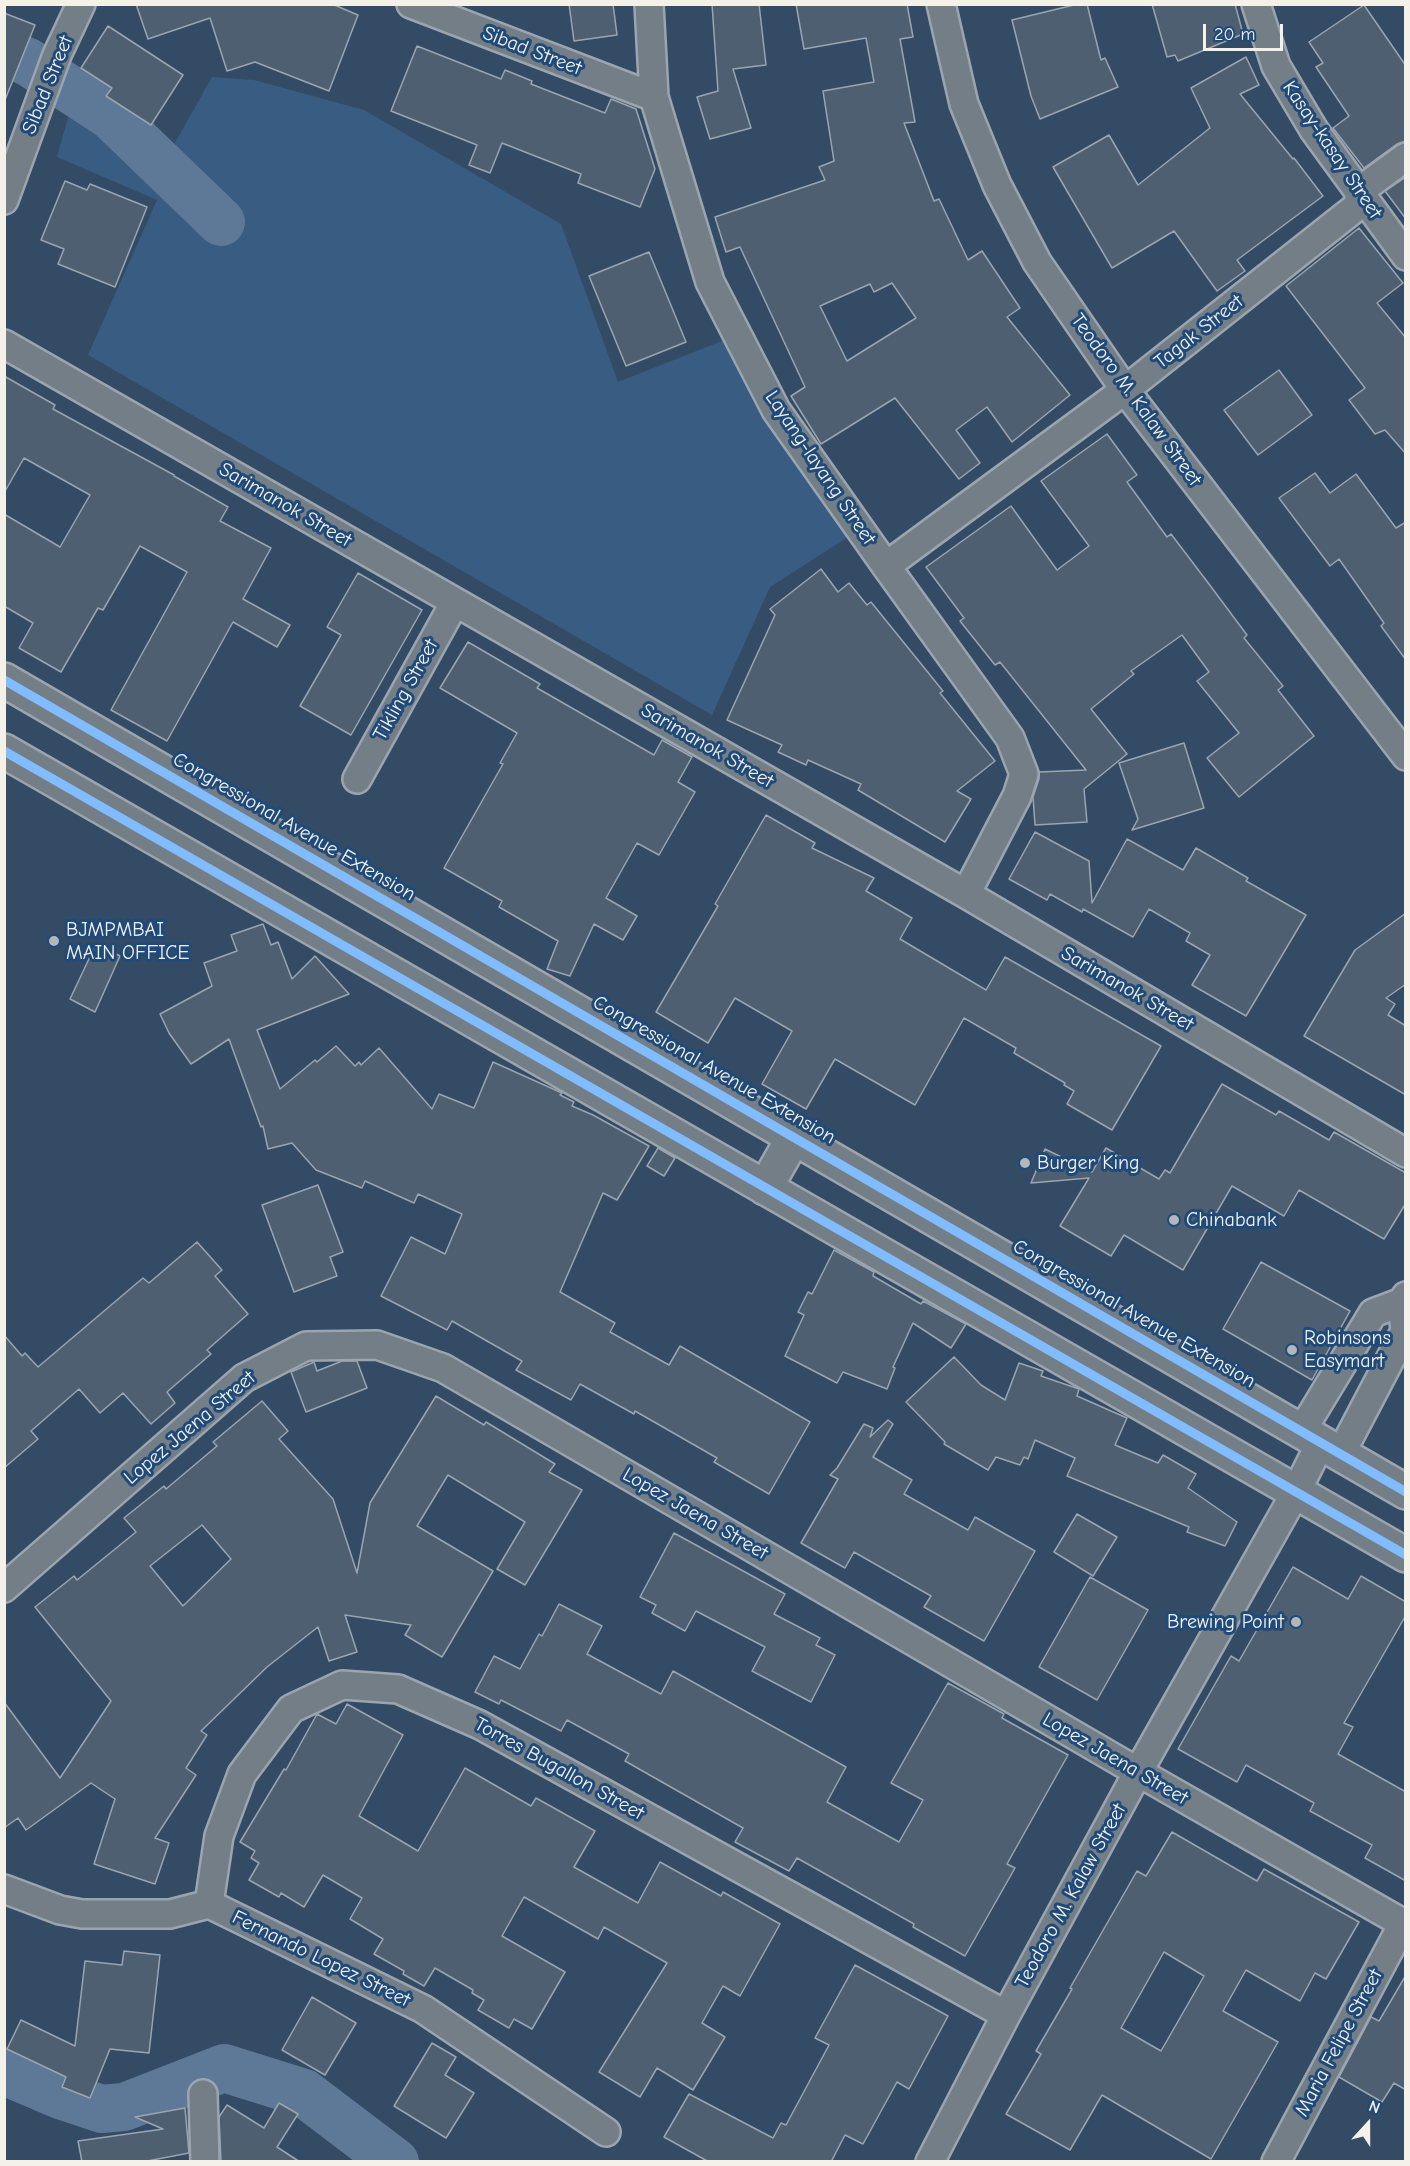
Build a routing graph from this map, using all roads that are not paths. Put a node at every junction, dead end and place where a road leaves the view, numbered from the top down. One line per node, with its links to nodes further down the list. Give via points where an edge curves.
1 (81, 4): 9 (street, Sibad Street, via 57,55)
2 (411, 4): 6 (street, Sibad Street)
3 (649, 4): 6 (street, Layang-layang Street)
4 (941, 4): 12 (street, Teodoro M. Kalaw Street, via 964,104 997,185 1037,262)
5 (1256, 4): 8 (street, Kasay-kasay Street, via 1276,66)
6 (654, 97): 13 (street, Layang-layang Street, via 710,282 776,410)
7 (1406, 157): 8 (street, Tagak Street)
8 (1361, 197): 10 (street, Kasay-kasay Street); 12 (street, Tagak Street)
9 (4, 200)
10 (1406, 256)
11 (4, 344): 14 (street, Sarimanok Street)
12 (1125, 390): 13 (street, Tagak Street); 17 (street, Teodoro M. Kalaw Street)
13 (886, 566): 19 (street, Layang-layang Street, via 1010,738 1024,774 1017,796)
14 (455, 602): 18 (street, Tikling Street); 19 (street, Sarimanok Street)
15 (4, 680): 20 (main road, Congressional Avenue Extension)
16 (4, 751): 22 (main road)
17 (1406, 756)
18 (357, 778)
19 (966, 894): 21 (street, Sarimanok Street)
20 (794, 1137): 22 (main road); 24 (main road, Congressional Avenue Extension)
21 (1406, 1153)
22 (765, 1188): 25 (main road)
23 (1404, 1299): 24 (street, Teodoro M. Kalaw Street, via 1405,1331); 24 (street, Teodoro M. Kalaw Street, via 1373,1313)
24 (1320, 1444): 25 (street, Teodoro M. Kalaw Street); 26 (main road, Congressional Avenue Extension)
25 (1296, 1492): 27 (main road); 29 (street, Teodoro M. Kalaw Street)
26 (1406, 1492)
27 (1406, 1555)
28 (4, 1588): 29 (street, Lopez Jaena Street, via 243,1377 306,1346 377,1345 443,1368 472,1384)
29 (1138, 1772): 32 (street, Lopez Jaena Street); 33 (street, Teodoro M. Kalaw Street)
30 (4, 1889): 31 (street, Fernando Lopez Street, via 82,1914 170,1914)
31 (209, 1904): 33 (street, Torres Bugallon Street, via 219,1836 242,1774 291,1709 342,1685 398,1689 480,1725); 35 (street, Fernando Lopez Street, via 423,2009)
32 (1404, 1925): 38 (street, Maria Felipe Street)
33 (1006, 2015): 37 (street, Teodoro M. Kalaw Street)
34 (203, 2094): 36 (street)
35 (606, 2132)
36 (205, 2162)
37 (930, 2162)
38 (1276, 2162)

